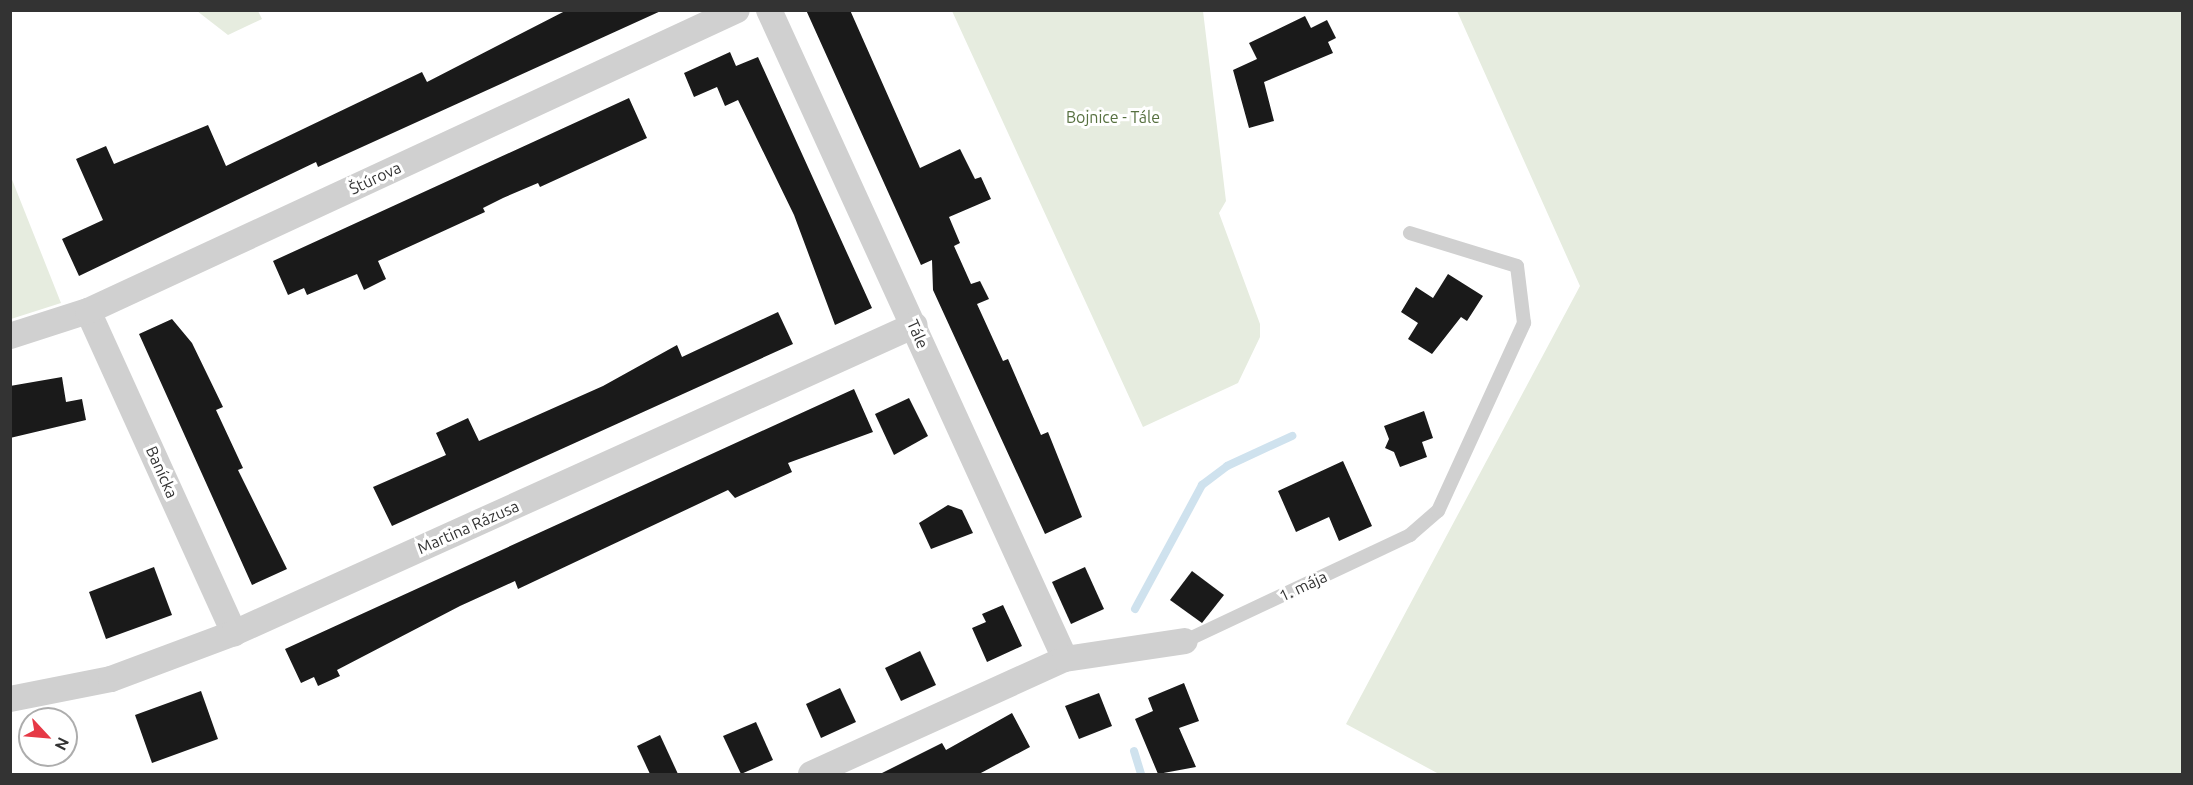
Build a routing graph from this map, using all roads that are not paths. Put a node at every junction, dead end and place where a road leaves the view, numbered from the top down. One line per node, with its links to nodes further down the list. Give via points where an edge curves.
1 (736, 10): 4 (street, Štúrova)
2 (769, 10): 5 (street, Tále)
3 (1410, 233): 8 (lane, 1. mája, via 1517,266 1524,323 1438,511 1410,535)
4 (88, 311): 6 (street, Štúrova); 7 (street, Banícka)
5 (915, 326): 7 (street, Martina Rázusa); 9 (street, Tále)
6 (10, 336)
7 (234, 633): 10 (street, Martina Rázusa, via 111,680)
8 (1185, 641): 9 (street, 1. mája)
9 (1065, 659): 11 (street, 1. mája)
10 (10, 699)
11 (811, 774)

